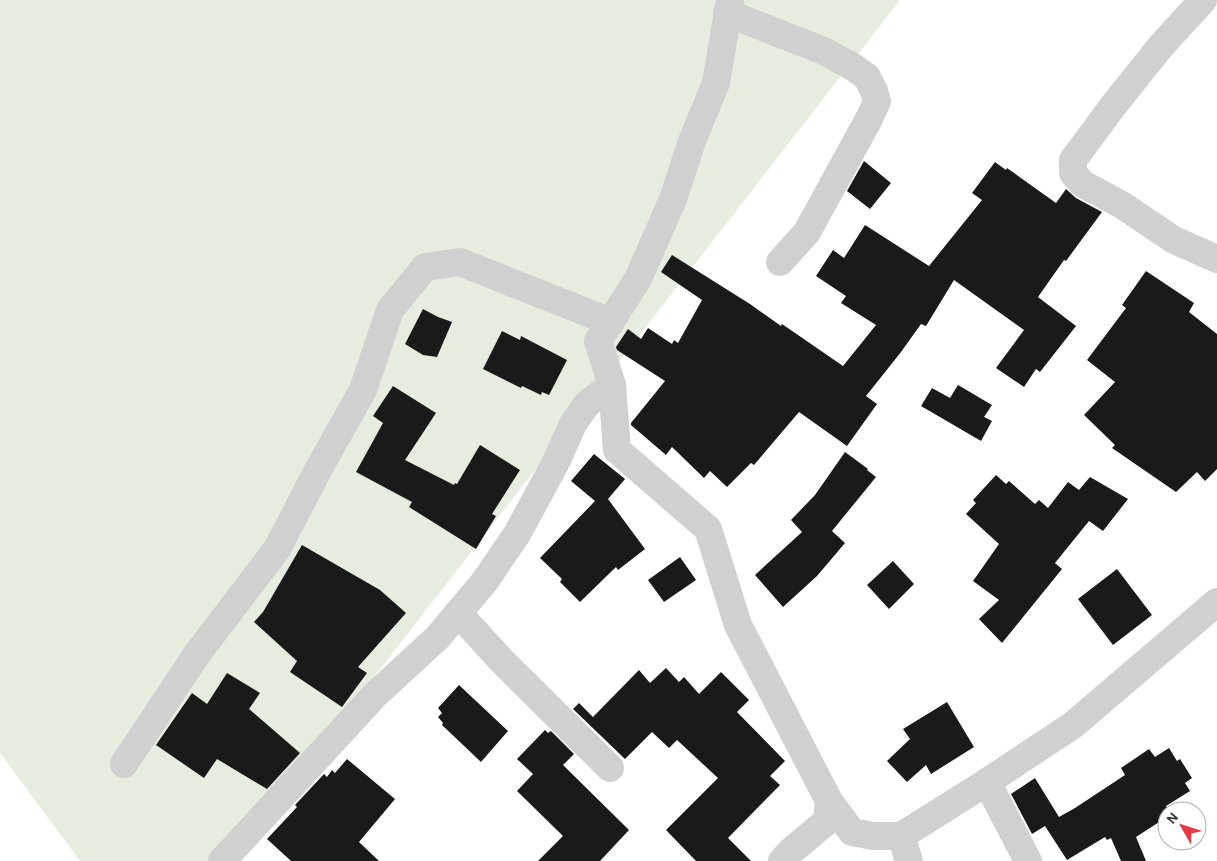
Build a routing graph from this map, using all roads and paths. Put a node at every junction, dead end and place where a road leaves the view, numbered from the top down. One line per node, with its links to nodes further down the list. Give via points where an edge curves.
1 (1203, 0): 3 (street, via 1113,106 1073,160 1073,173 1084,184 1174,240)
2 (729, 6): 4 (street, via 853,67 867,77 876,100 870,117 807,232); 5 (street, via 716,83 673,199 638,279)
3 (1217, 259)
4 (780, 262)
5 (611, 322): 6 (street, via 598,341); 9 (street, via 460,262 424,267 390,310 362,390 277,549 197,654)
6 (612, 385): 8 (street, via 587,404 573,424 517,534); 12 (street, via 618,450 708,529 738,625)
7 (1217, 602): 11 (street, via 1072,725)
8 (458, 613): 10 (street); 14 (street, via 436,638 375,694)
9 (124, 764)
10 (610, 768)
11 (987, 782): 13 (street); 16 (street)
12 (830, 801): 13 (street, via 852,832 873,836); 15 (street, via 827,821)
13 (905, 849)
14 (222, 861)
15 (782, 861)
16 (1028, 861)

